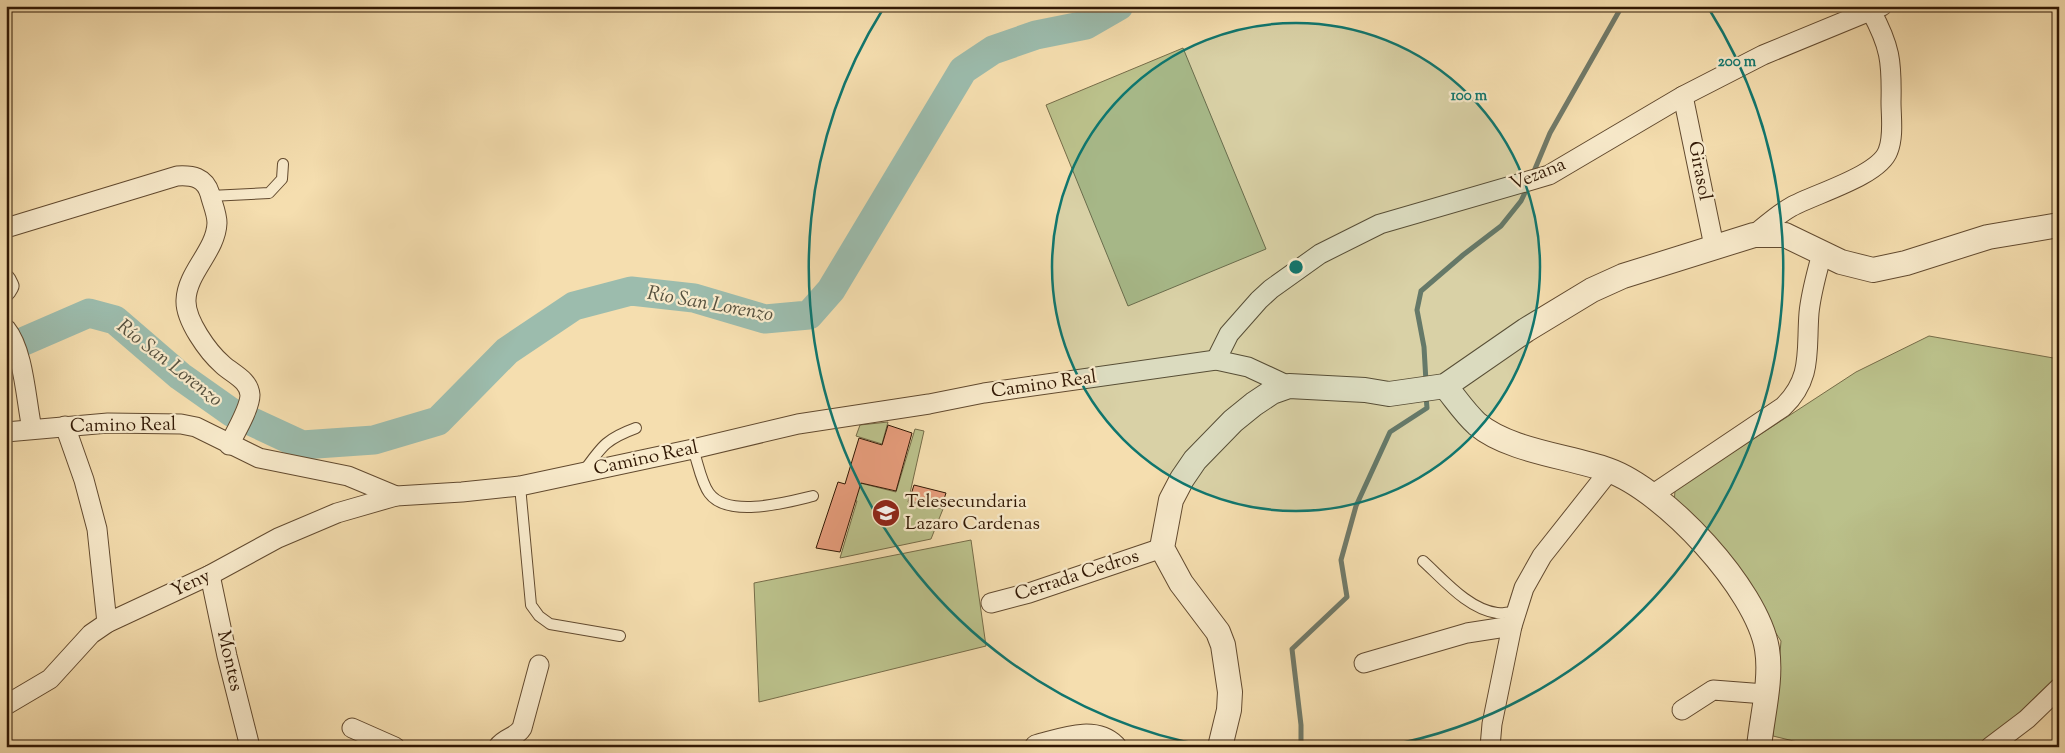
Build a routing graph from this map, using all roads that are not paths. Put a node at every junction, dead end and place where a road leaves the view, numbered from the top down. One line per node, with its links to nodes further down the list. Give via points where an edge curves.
1 (1877, 8): 2 (street, Vezana, via 1763,56); 7 (street, via 1889,47 1892,78 1888,152 1881,162 1866,172 1780,213)
2 (1683, 96): 8 (street, Girasol); 13 (street, Vezana, via 1549,175 1380,224 1320,254 1259,300 1229,334)
3 (283, 164): 4 (lane, via 282,179 269,193)
4 (210, 196): 6 (street, via 198,177 177,176); 20 (street, via 216,216 216,232 189,284 187,310 193,325 218,360 247,385 250,399)
5 (2059, 225): 9 (street, via 1988,237 1872,270)
6 (6, 228)
7 (1754, 235): 8 (street); 9 (street, via 1785,235)
8 (1714, 246): 15 (street, via 1623,276 1592,290)
9 (1822, 253): 25 (street, via 1812,292 1807,366 1792,398)
10 (6, 280): 11 (street, via 9,286)
11 (6, 291)
12 (6, 329): 18 (street, via 14,338)
13 (1216, 360): 14 (street, Camino Real, via 1248,367); 21 (street, Camino Real, via 798,424)
14 (1289, 386): 15 (street, via 1388,394); 28 (street, via 1254,404 1195,460 1171,500)
15 (1440, 387): 22 (street, via 1477,424 1497,436)
16 (65, 426): 18 (street, Camino Real); 20 (street, Camino Real, via 180,424 196,427); 33 (street, via 97,529)
17 (636, 428): 23 (lane, via 613,436)
18 (32, 429): 19 (street, Camino Real)
19 (6, 432)
20 (229, 445): 26 (street, Camino Real, via 259,458 348,476)
21 (693, 449): 23 (street, Camino Real); 27 (lane, via 709,493 718,500 750,507 769,507)
22 (1610, 470): 25 (street); 32 (street, via 1542,556 1527,581)
23 (583, 472): 24 (street, Camino Real)
24 (520, 486): 26 (street, Camino Real); 34 (lane, via 531,605 550,624)
25 (1652, 495): 38 (street, via 1716,554 1758,622 1767,647)
26 (396, 496): 30 (street, Yeny, via 328,516 278,538)
27 (813, 496)
28 (1162, 548): 31 (street, Cerrada Cedros); 47 (street, via 1181,583 1218,632 1223,645 1230,701)
29 (1423, 561): 32 (lane, via 1481,608)
30 (210, 575): 33 (street, Yeny); 42 (street, Montes)
31 (991, 603)
32 (1514, 618): 35 (street); 48 (street)
33 (107, 623): 39 (street, Yeny, via 92,634 50,679)
34 (620, 636)
35 (1364, 663)
36 (539, 665): 44 (street, via 522,728)
37 (2059, 688): 50 (street, via 2027,719)
38 (1765, 694): 40 (street, via 1713,690); 49 (street)
39 (6, 705)
40 (1682, 710)
41 (352, 728): 43 (street)
42 (250, 747)
43 (395, 747)
44 (498, 747)
45 (1036, 747): 46 (street, via 1094,736 1108,740)
46 (1114, 747)
47 (1220, 747)
48 (1490, 747)
49 (1759, 747)
50 (1990, 747)

